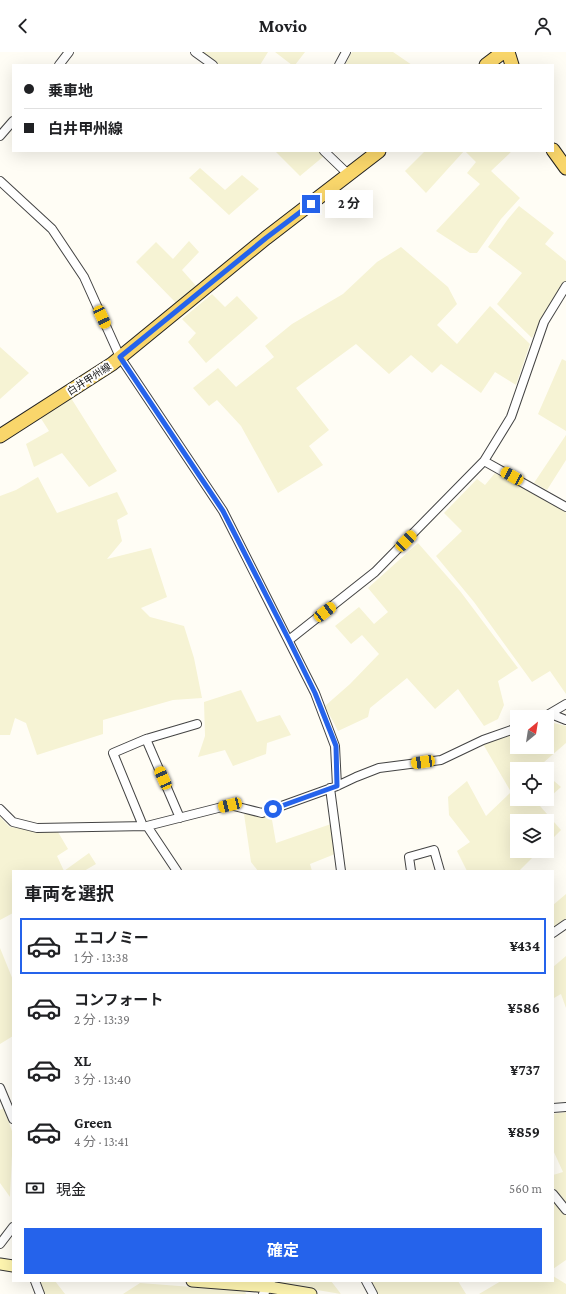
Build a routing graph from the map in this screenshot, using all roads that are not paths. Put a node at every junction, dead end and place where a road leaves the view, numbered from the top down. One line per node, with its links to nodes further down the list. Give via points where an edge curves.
1 (69, 52): 6 (street)
2 (194, 52): 7 (street)
3 (346, 52): 8 (street)
4 (503, 52): 9 (main road)
5 (508, 52): 10 (main road)
6 (60, 64)
7 (212, 64)
8 (340, 64)
9 (487, 64)
10 (512, 64)
11 (12, 122): 12 (street)
12 (0, 136)
13 (554, 151): 16 (main road)
14 (325, 152): 17 (street)
15 (378, 152): 17 (main road, 白井甲州線)
16 (566, 168)
17 (349, 175): 20 (main road, 白井甲州線, via 266,238)
18 (0, 181): 20 (street, via 52,228 84,277)
19 (566, 286): 22 (street, via 544,322 511,418)
20 (120, 357): 21 (main road, 白井甲州線); 24 (street, via 223,511)
21 (0, 436)
22 (484, 461): 23 (street); 24 (street, via 375,572)
23 (566, 507)
24 (289, 640): 32 (street, via 315,693 336,746)
25 (566, 704): 26 (street)
26 (554, 712)
27 (554, 717): 28 (street)
28 (566, 720)
29 (197, 724): 31 (street)
30 (510, 730): 32 (street, via 483,740 442,760 379,768)
31 (146, 739): 34 (street); 35 (street, via 113,753)
32 (334, 787): 34 (street, via 262,814 230,805); 37 (street)
33 (0, 809): 35 (street, via 13,822 38,828)
34 (180, 818): 35 (street)
35 (145, 826): 36 (street)
36 (177, 870)
37 (341, 870)
38 (411, 870): 39 (street, via 409,857 434,850)
39 (440, 870)
40 (566, 924): 41 (street)
41 (554, 933)
42 (0, 1088): 45 (street)
43 (566, 1107): 44 (street)
44 (554, 1108)
45 (12, 1117)
46 (554, 1195): 47 (street)
47 (566, 1210)
48 (12, 1228): 49 (street)
49 (0, 1244)
50 (0, 1264): 51 (street)
51 (12, 1266)
52 (35, 1282): 56 (street)
53 (205, 1282): 55 (street)
54 (367, 1282): 58 (street)
55 (268, 1287): 57 (street)
56 (40, 1294)
57 (311, 1294)
58 (373, 1294)

